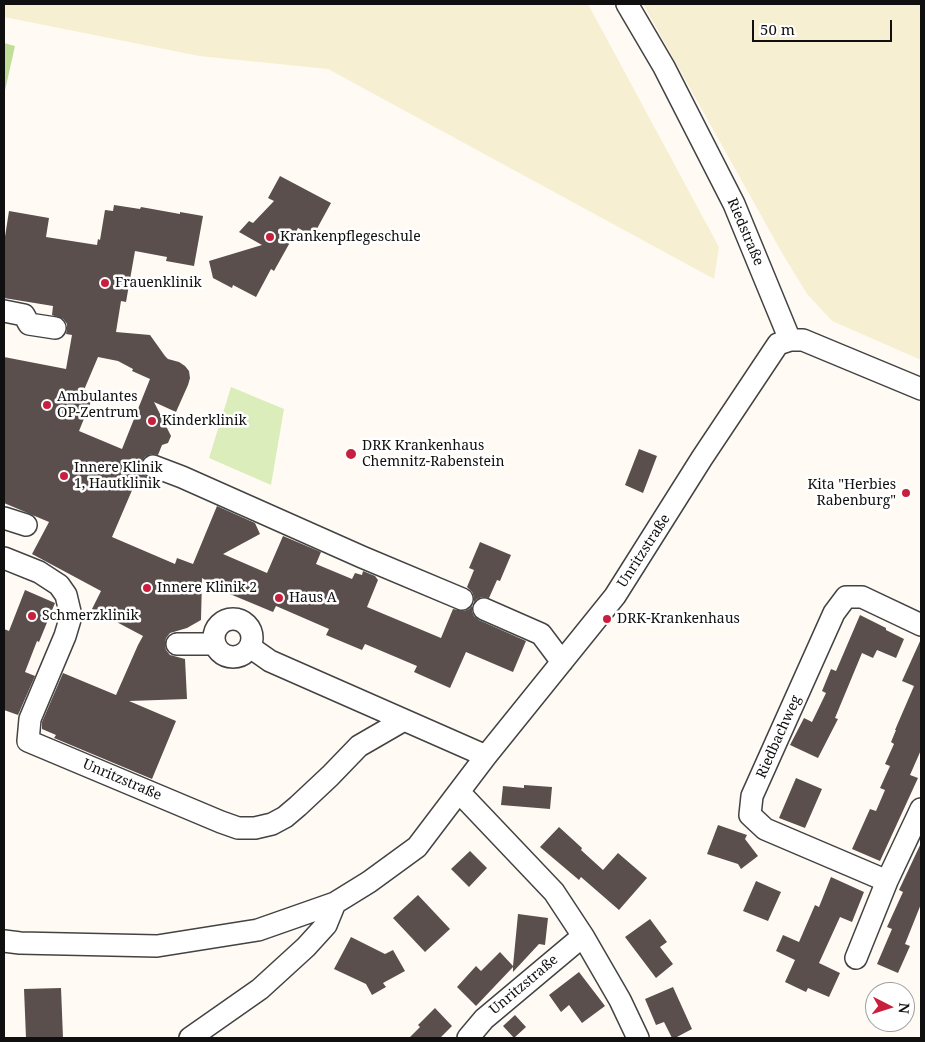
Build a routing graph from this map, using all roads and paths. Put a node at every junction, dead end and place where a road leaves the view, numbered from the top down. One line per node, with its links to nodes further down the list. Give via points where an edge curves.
1 (626, 4): 4 (street, Riedstraße, via 664,67 734,204)
2 (4, 311): 3 (street, via 24,315 29,324)
3 (55, 328)
4 (790, 340): 5 (street, via 803,340); 16 (street, Unritzstraße, via 778,344 614,596)
5 (921, 389)
6 (153, 466): 10 (street)
7 (4, 518): 8 (street)
8 (26, 525)
9 (4, 558): 17 (street, Unritzstraße, via 39,572 59,585 66,595 71,616 30,719 28,741 221,822 238,828 255,828 285,817 359,746)
10 (462, 600)
11 (484, 609): 16 (street, via 541,634)
12 (921, 625): 21 (street, Riedbachweg, via 862,597 846,597 834,613 752,796 750,816 765,829)
13 (177, 644): 14 (street)
14 (214, 644): 15 (street, via 223,655 230,657 238,657); 15 (street, via 216,626 236,618 251,632)
15 (250, 647): 17 (street, via 270,661)
16 (562, 662): 18 (street, Unritzstraße)
17 (404, 720): 18 (street)
18 (486, 756): 19 (street, Unritzstraße)
19 (459, 792): 22 (street, Unritzstraße, via 418,847); 23 (street, via 554,892)
20 (921, 809): 21 (street)
21 (887, 881): 25 (street)
22 (335, 903): 24 (street, Unritzstraße, via 258,930 157,946); 26 (street, via 326,925 306,947 260,989)
23 (583, 936): 27 (street, Unritzstraße, via 484,1019); 28 (street)
24 (4, 941)
25 (856, 958)
26 (190, 1038)
27 (468, 1038)
28 (638, 1038)

